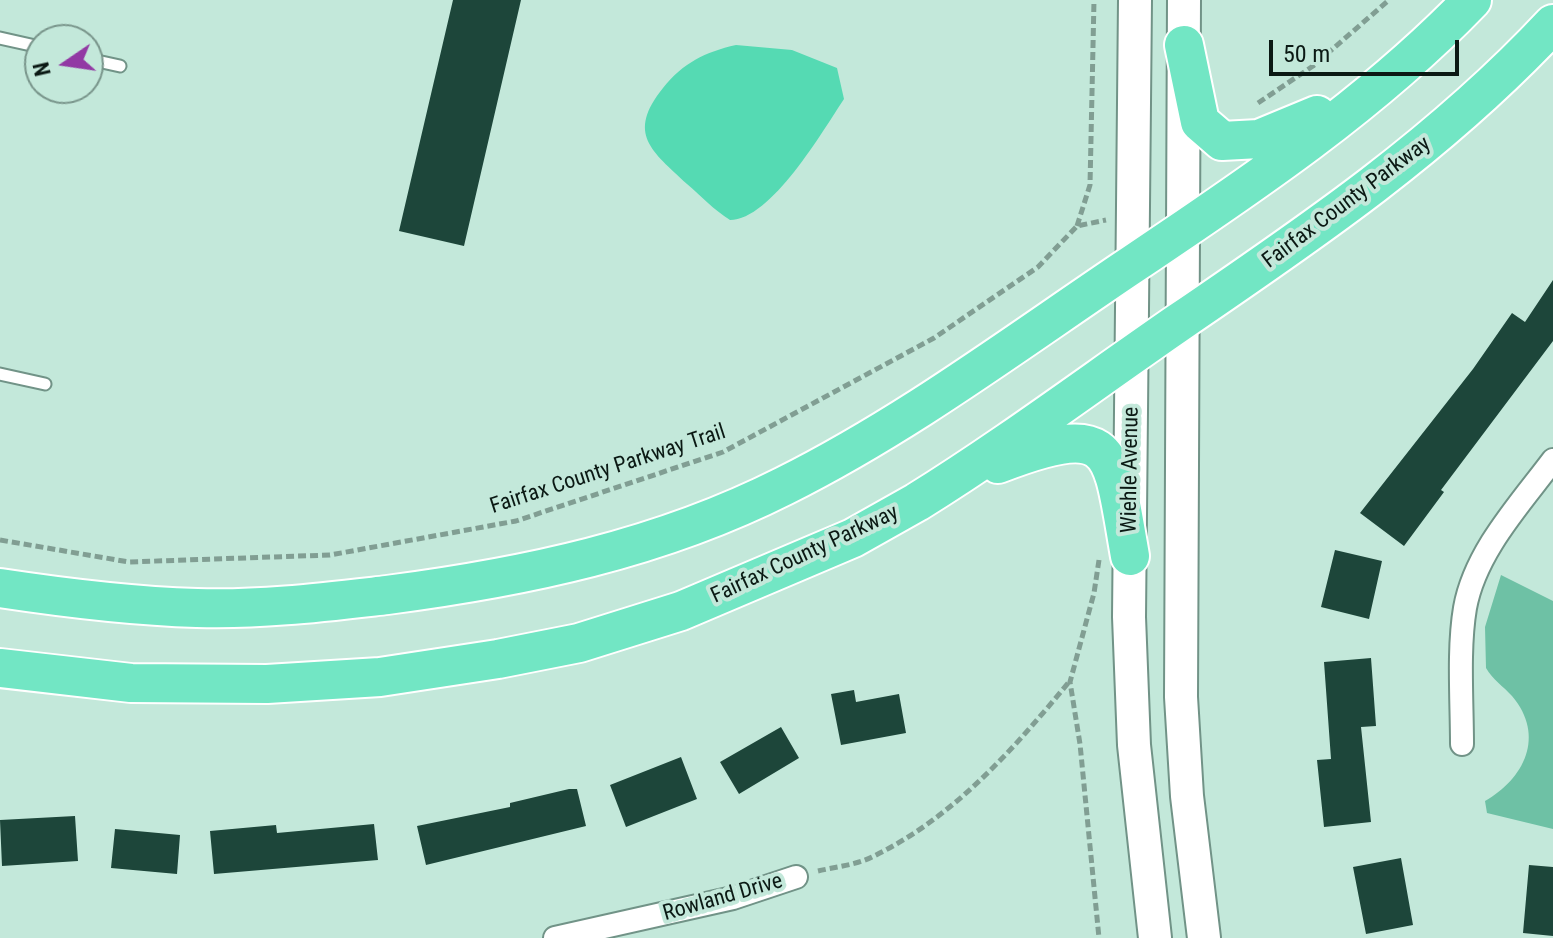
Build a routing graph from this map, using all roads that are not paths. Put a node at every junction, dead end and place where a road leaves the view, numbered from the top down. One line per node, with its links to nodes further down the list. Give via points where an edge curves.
1 (1135, 0): 12 (main road, Wiehle Avenue)
2 (1184, 0): 7 (main road)
3 (1472, 0): 10 (highway)
4 (1553, 24): 13 (highway, Fairfax County Parkway, via 1447,129 1320,226)
5 (0, 38): 6 (lane)
6 (24, 43)
7 (1184, 45): 10 (highway, via 1200,122 1222,141 1281,132); 11 (main road)
8 (104, 62): 9 (lane)
9 (120, 66)
10 (1403, 66): 11 (highway)
11 (1183, 232): 12 (highway); 13 (main road)
12 (1133, 264): 14 (main road, Wiehle Avenue); 20 (highway, via 938,399 836,459 734,509 573,564 483,582 312,604 202,608 86,602)
13 (1181, 321): 14 (highway, Fairfax County Parkway); 26 (main road, via 1181,697)
14 (1133, 354): 18 (highway, Fairfax County Parkway); 19 (main road, Wiehle Avenue)
15 (0, 374): 16 (lane)
16 (45, 384)
17 (1553, 460): 22 (street, via 1477,570 1465,608)
18 (944, 485): 19 (highway, via 1037,448 1087,441 1112,468); 21 (highway, Fairfax County Parkway, via 853,538 736,590 606,636 498,659 380,677 267,684 131,683)
19 (1115, 556): 25 (main road, Wiehle Avenue)
20 (0, 588)
21 (0, 668)
22 (1462, 744)
23 (796, 877): 24 (street, Rowland Drive, via 733,898)
24 (555, 938)
25 (1155, 938)
26 (1204, 938)

